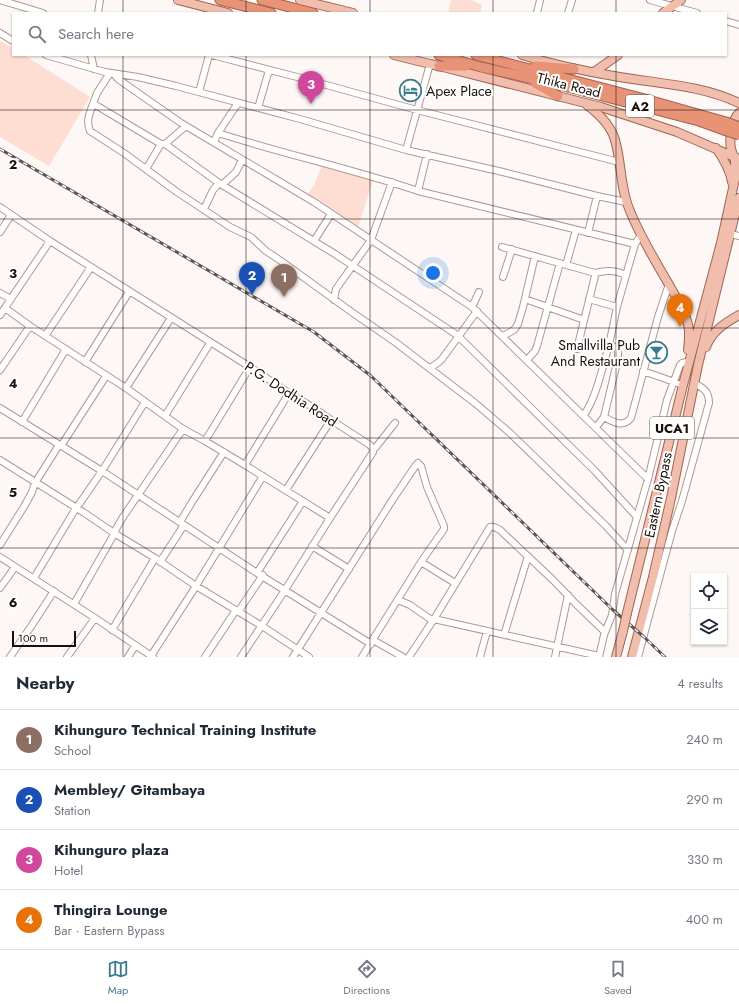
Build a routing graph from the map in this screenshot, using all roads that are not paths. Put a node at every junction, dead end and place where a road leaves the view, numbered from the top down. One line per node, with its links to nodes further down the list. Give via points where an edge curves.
1 (0, 0): 11 (street)
2 (100, 0): 15 (street)
3 (178, 0): 16 (main road)
4 (220, 0): 17 (highway)
5 (262, 0): 18 (highway)
6 (300, 0): 12 (main road)
7 (540, 0): 20 (street)
8 (572, 0): 21 (street)
9 (650, 0): 13 (street)
10 (680, 0): 13 (main road)
11 (9, 1): 14 (street)
12 (319, 2): 19 (main road)
13 (671, 6): 22 (main road); 23 (street)
14 (40, 12)
15 (98, 12)
16 (224, 12)
17 (267, 12)
18 (309, 12)
19 (345, 12)
20 (537, 12)
21 (568, 12)
22 (663, 12)
23 (693, 12)
24 (727, 21): 25 (street)
25 (739, 25)
26 (0, 33): 27 (street)
27 (12, 40)
28 (49, 56): 41 (street)
29 (91, 56): 41 (street)
30 (209, 56): 50 (street)
31 (216, 56): 43 (street)
32 (398, 56): 37 (main road, Thika Road)
33 (442, 56): 40 (highway, Thika Road / A2)
34 (480, 56): 39 (highway, Thika Road / A2)
35 (528, 56): 42 (main road, Thika Road)
36 (617, 56): 44 (main road)
37 (430, 64): 38 (main road, Thika Road); 59 (street)
38 (439, 66): 40 (highway); 51 (main road, Thika Road)
39 (519, 66): 42 (highway); 48 (highway, Thika Road / A2)
40 (481, 67): 47 (highway, Thika Road / A2)
41 (94, 69): 45 (street)
42 (574, 69): 44 (main road, Thika Road)
43 (269, 70): 58 (street); 59 (street)
44 (594, 72): 53 (main road, Thika Road, via 695,88)
45 (112, 74): 46 (street); 49 (street); 57 (street, via 97,93)
46 (128, 76): 49 (street); 50 (street)
47 (528, 79): 48 (highway, Thika Road / A2); 51 (highway)
48 (556, 80): 62 (highway, Thika Road / A2, bridge, via 641,98); 64 (highway, Thika Road / A2, bridge, via 699,121)
49 (126, 85): 61 (street)
50 (199, 92): 54 (street)
51 (558, 96): 55 (main road, Thika Road)
52 (739, 96): 53 (main road)
53 (727, 98): 56 (main road, Thika Road)
54 (238, 103): 58 (street); 63 (street)
55 (584, 103): 67 (main road, Thika Road, via 677,132); 72 (main road, via 598,114 610,129 615,139)
56 (739, 103)
57 (93, 104): 66 (street); 73 (street, via 87,121 90,131)
58 (258, 108): 68 (street)
59 (417, 110): 68 (street); 72 (street)
60 (739, 113): 70 (main road, via 735,118 730,140 730,149)
61 (186, 126): 65 (street); 66 (street)
62 (739, 126)
63 (218, 133): 65 (street); 74 (street)
64 (739, 136)
65 (214, 142): 71 (street)
66 (163, 144): 73 (street); 75 (street)
67 (716, 148): 70 (main road, Thika Road); 76 (main road, via 729,171)
68 (406, 150): 69 (street)
69 (427, 154): 77 (street); 78 (street)
70 (736, 157): 76 (main road, UCA1)
71 (242, 160): 75 (street, via 236,172); 83 (street)
72 (619, 162): 80 (main road)
73 (146, 169): 82 (street)
74 (392, 182): 77 (street); 91 (street)
75 (221, 184): 82 (street, via 213,190); 93 (street)
76 (733, 190): 136 (main road, Eastern Bypass / UCA1)
77 (418, 191): 85 (street)
78 (597, 196): 80 (street); 87 (street)
79 (739, 198): 88 (main road, Eastern Bypass)
80 (626, 202): 89 (main road)
81 (0, 207): 84 (street, P.G. Dodhia Road)
82 (204, 209): 111 (street, via 230,227 251,237 266,251)
83 (331, 214): 91 (street); 93 (street)
84 (11, 215): 86 (street); 92 (street, P.G. Dodhia Road)
85 (576, 230): 87 (street); 98 (street)
86 (0, 232)
87 (588, 233): 94 (street)
88 (731, 234): 90 (street); 131 (main road, Eastern Bypass)
89 (641, 236): 94 (street); 104 (main road)
90 (739, 236)
91 (372, 240): 100 (street); 115 (street)
92 (50, 241): 99 (street, P.G. Dodhia Road); 108 (street)
93 (314, 241): 100 (street)
94 (635, 244): 102 (street)
95 (502, 246): 96 (street)
96 (512, 249): 97 (street); 103 (street)
97 (535, 256): 98 (street); 109 (street)
98 (563, 264): 101 (street); 112 (street)
99 (91, 266): 105 (street, P.G. Dodhia Road); 121 (street)
100 (353, 266): 111 (street, via 336,289); 123 (street)
101 (595, 273): 102 (street, via 607,270); 110 (street)
102 (626, 275): 113 (street)
103 (503, 277)
104 (669, 284): 130 (main road, via 688,320 690,330); 135 (street)
105 (129, 292): 118 (street, P.G. Dodhia Road); 129 (street)
106 (479, 292): 115 (street)
107 (0, 293): 108 (street)
108 (11, 299): 114 (street)
109 (525, 299): 112 (street); 122 (street, via 518,324 514,330)
110 (589, 299): 113 (street); 119 (street)
111 (334, 300): 133 (street)
112 (548, 307): 119 (street); 128 (street, via 537,346)
113 (617, 307): 125 (street)
114 (5, 308): 116 (street); 120 (street)
115 (475, 309): 122 (street); 123 (street)
116 (0, 315)
117 (739, 315): 131 (main road, via 713,333)
118 (171, 318): 124 (street, P.G. Dodhia Road); 141 (street)
119 (584, 320): 127 (street)
120 (30, 326): 121 (street); 134 (street)
121 (46, 336): 126 (street)
122 (503, 336): 128 (street)
123 (458, 337): 133 (street, via 439,362); 167 (street)
124 (210, 343): 132 (street, P.G. Dodhia Road); 146 (street)
125 (609, 345): 145 (street, via 593,398); 147 (street, via 617,348 618,358)
126 (66, 349): 129 (street); 149 (street)
127 (576, 349)
128 (527, 360): 145 (street)
129 (85, 362): 137 (street)
130 (687, 362): 136 (main road); 138 (street, via 680,365)
131 (698, 365): 139 (main road, Eastern Bypass)
132 (250, 367): 142 (street, P.G. Dodhia Road); 153 (street)
133 (430, 368): 174 (street, via 510,433)
134 (0, 370)
135 (643, 371): 138 (street); 147 (street, via 629,421 621,424)
136 (687, 371): 140 (main road, Eastern Bypass / UCA1)
137 (106, 376): 141 (street); 154 (street)
138 (674, 382): 140 (street); 161 (street)
139 (695, 384): 219 (main road, Eastern Bypass, via 658,555); 220 (street, via 701,386 709,395 709,403)
140 (683, 385): 218 (main road, Eastern Bypass / UCA1, bridge)
141 (126, 388): 143 (street)
142 (289, 393): 148 (street, P.G. Dodhia Road); 158 (street)
143 (145, 402): 146 (street); 159 (street)
144 (0, 408): 149 (street)
145 (584, 415): 151 (street)
146 (165, 416): 152 (street)
147 (604, 417): 151 (street)
148 (331, 420): 155 (street, P.G. Dodhia Road); 163 (street)
149 (22, 422): 154 (street)
150 (395, 422): 155 (street)
151 (596, 427): 161 (street)
152 (183, 429): 153 (street); 164 (street)
153 (205, 441): 156 (street)
154 (60, 446): 159 (street); 162 (street)
155 (373, 449): 168 (street)
156 (224, 452): 158 (street); 169 (street, via 192,502)
157 (0, 460): 162 (street)
158 (245, 465): 160 (street)
159 (102, 471): 164 (street); 166 (street)
160 (263, 476): 163 (street); 173 (street)
161 (648, 478): 167 (street)
162 (35, 482): 166 (street); 171 (street, via 25,505)
163 (286, 490): 165 (street)
164 (138, 495): 169 (street); 170 (street)
165 (303, 501): 168 (street); 181 (street)
166 (77, 508): 170 (street); 182 (street)
167 (637, 517): 174 (street)
168 (330, 518): 172 (street)
169 (182, 524): 173 (street); 177 (street)
170 (114, 533): 177 (street); 190 (street)
171 (0, 545)
172 (312, 546): 180 (street); 186 (street)
173 (219, 548): 181 (street); 184 (street)
174 (628, 550): 198 (street, via 615,594 612,615)
175 (528, 556): 183 (street, via 500,530 491,527); 188 (street); 199 (street)
176 (0, 557): 179 (street)
177 (158, 560): 184 (street); 196 (street)
178 (421, 562): 180 (street, via 444,527 418,463); 183 (street); 189 (street)
179 (15, 567): 182 (street); 185 (street)
180 (349, 569): 192 (street)
181 (260, 574): 186 (street); 191 (street)
182 (34, 578): 187 (street)
183 (455, 584): 194 (street)
184 (196, 586): 191 (street); 204 (street)
185 (0, 588)
186 (285, 590): 192 (street); 195 (street)
187 (54, 591): 190 (street); 205 (street)
188 (568, 595): 198 (street); 202 (street)
189 (398, 600): 194 (street); 200 (street)
190 (74, 604): 193 (street)
191 (237, 611): 195 (street); 208 (street)
192 (321, 613): 200 (street); 203 (street)
193 (95, 618): 196 (street); 206 (street)
194 (433, 620): 197 (street); 214 (street)
195 (262, 626): 203 (street); 209 (street)
196 (112, 630): 201 (street)
197 (487, 631): 199 (street); 215 (street)
198 (605, 632): 217 (street)
199 (504, 635): 202 (street)
200 (372, 642): 212 (street); 213 (street)
201 (136, 646): 204 (street); 207 (street)
202 (557, 647): 216 (street); 217 (street)
203 (298, 650): 210 (street); 211 (street)
204 (152, 656)
205 (10, 657)
206 (66, 657)
207 (128, 657)
208 (205, 657)
209 (241, 657)
210 (293, 657)
211 (309, 657)
212 (362, 657)
213 (403, 657)
214 (409, 657)
215 (480, 657)
216 (555, 657)
217 (599, 657)
218 (616, 657)
219 (632, 657)
220 (638, 657)

